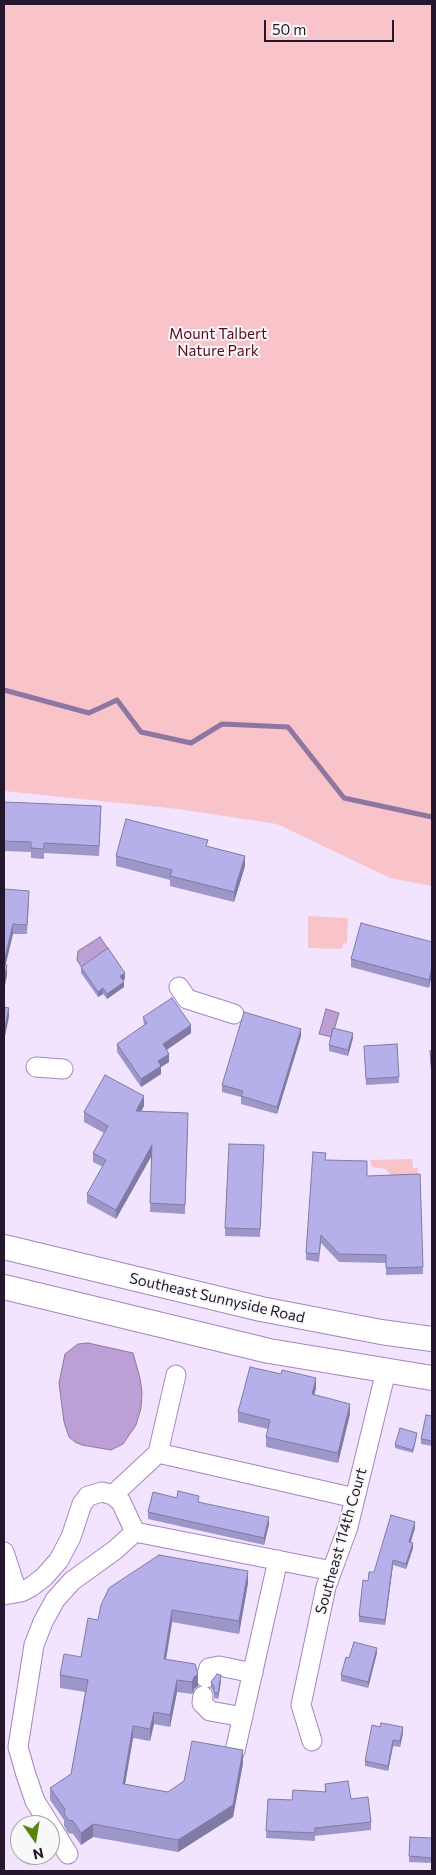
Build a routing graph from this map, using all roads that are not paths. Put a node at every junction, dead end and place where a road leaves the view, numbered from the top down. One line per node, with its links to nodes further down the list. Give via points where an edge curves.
1 (179, 987): 2 (street, via 187,999)
2 (234, 1014)
3 (36, 1067): 4 (street)
4 (63, 1069)
5 (4, 1247): 7 (main road, Southeast Sunnyside Road, via 262,1309)
6 (4, 1287): 8 (main road, via 269,1351)
7 (432, 1339)
8 (386, 1371): 10 (main road); 13 (street, Southeast 114th Court)
9 (176, 1375): 11 (street)
10 (432, 1378)
11 (158, 1453): 12 (street); 13 (street)
12 (113, 1495): 14 (street, via 121,1502); 18 (street, via 102,1492 88,1496 59,1560 31,1587)
13 (355, 1498): 17 (street, Southeast 114th Court)
14 (135, 1532): 16 (street); 23 (street, via 72,1582 55,1600 34,1645 18,1747 35,1801)
15 (4, 1552): 18 (street)
16 (278, 1560): 17 (street); 19 (street)
17 (332, 1571): 21 (street, Southeast 114th Court, via 301,1705)
18 (10, 1594)
19 (253, 1673): 20 (street); 20 (street, via 219,1666 209,1668 202,1703 210,1711)
20 (243, 1717): 22 (street)
21 (312, 1740)
22 (235, 1751)
23 (44, 1815)
24 (60, 1841): 25 (street)
25 (68, 1854)

